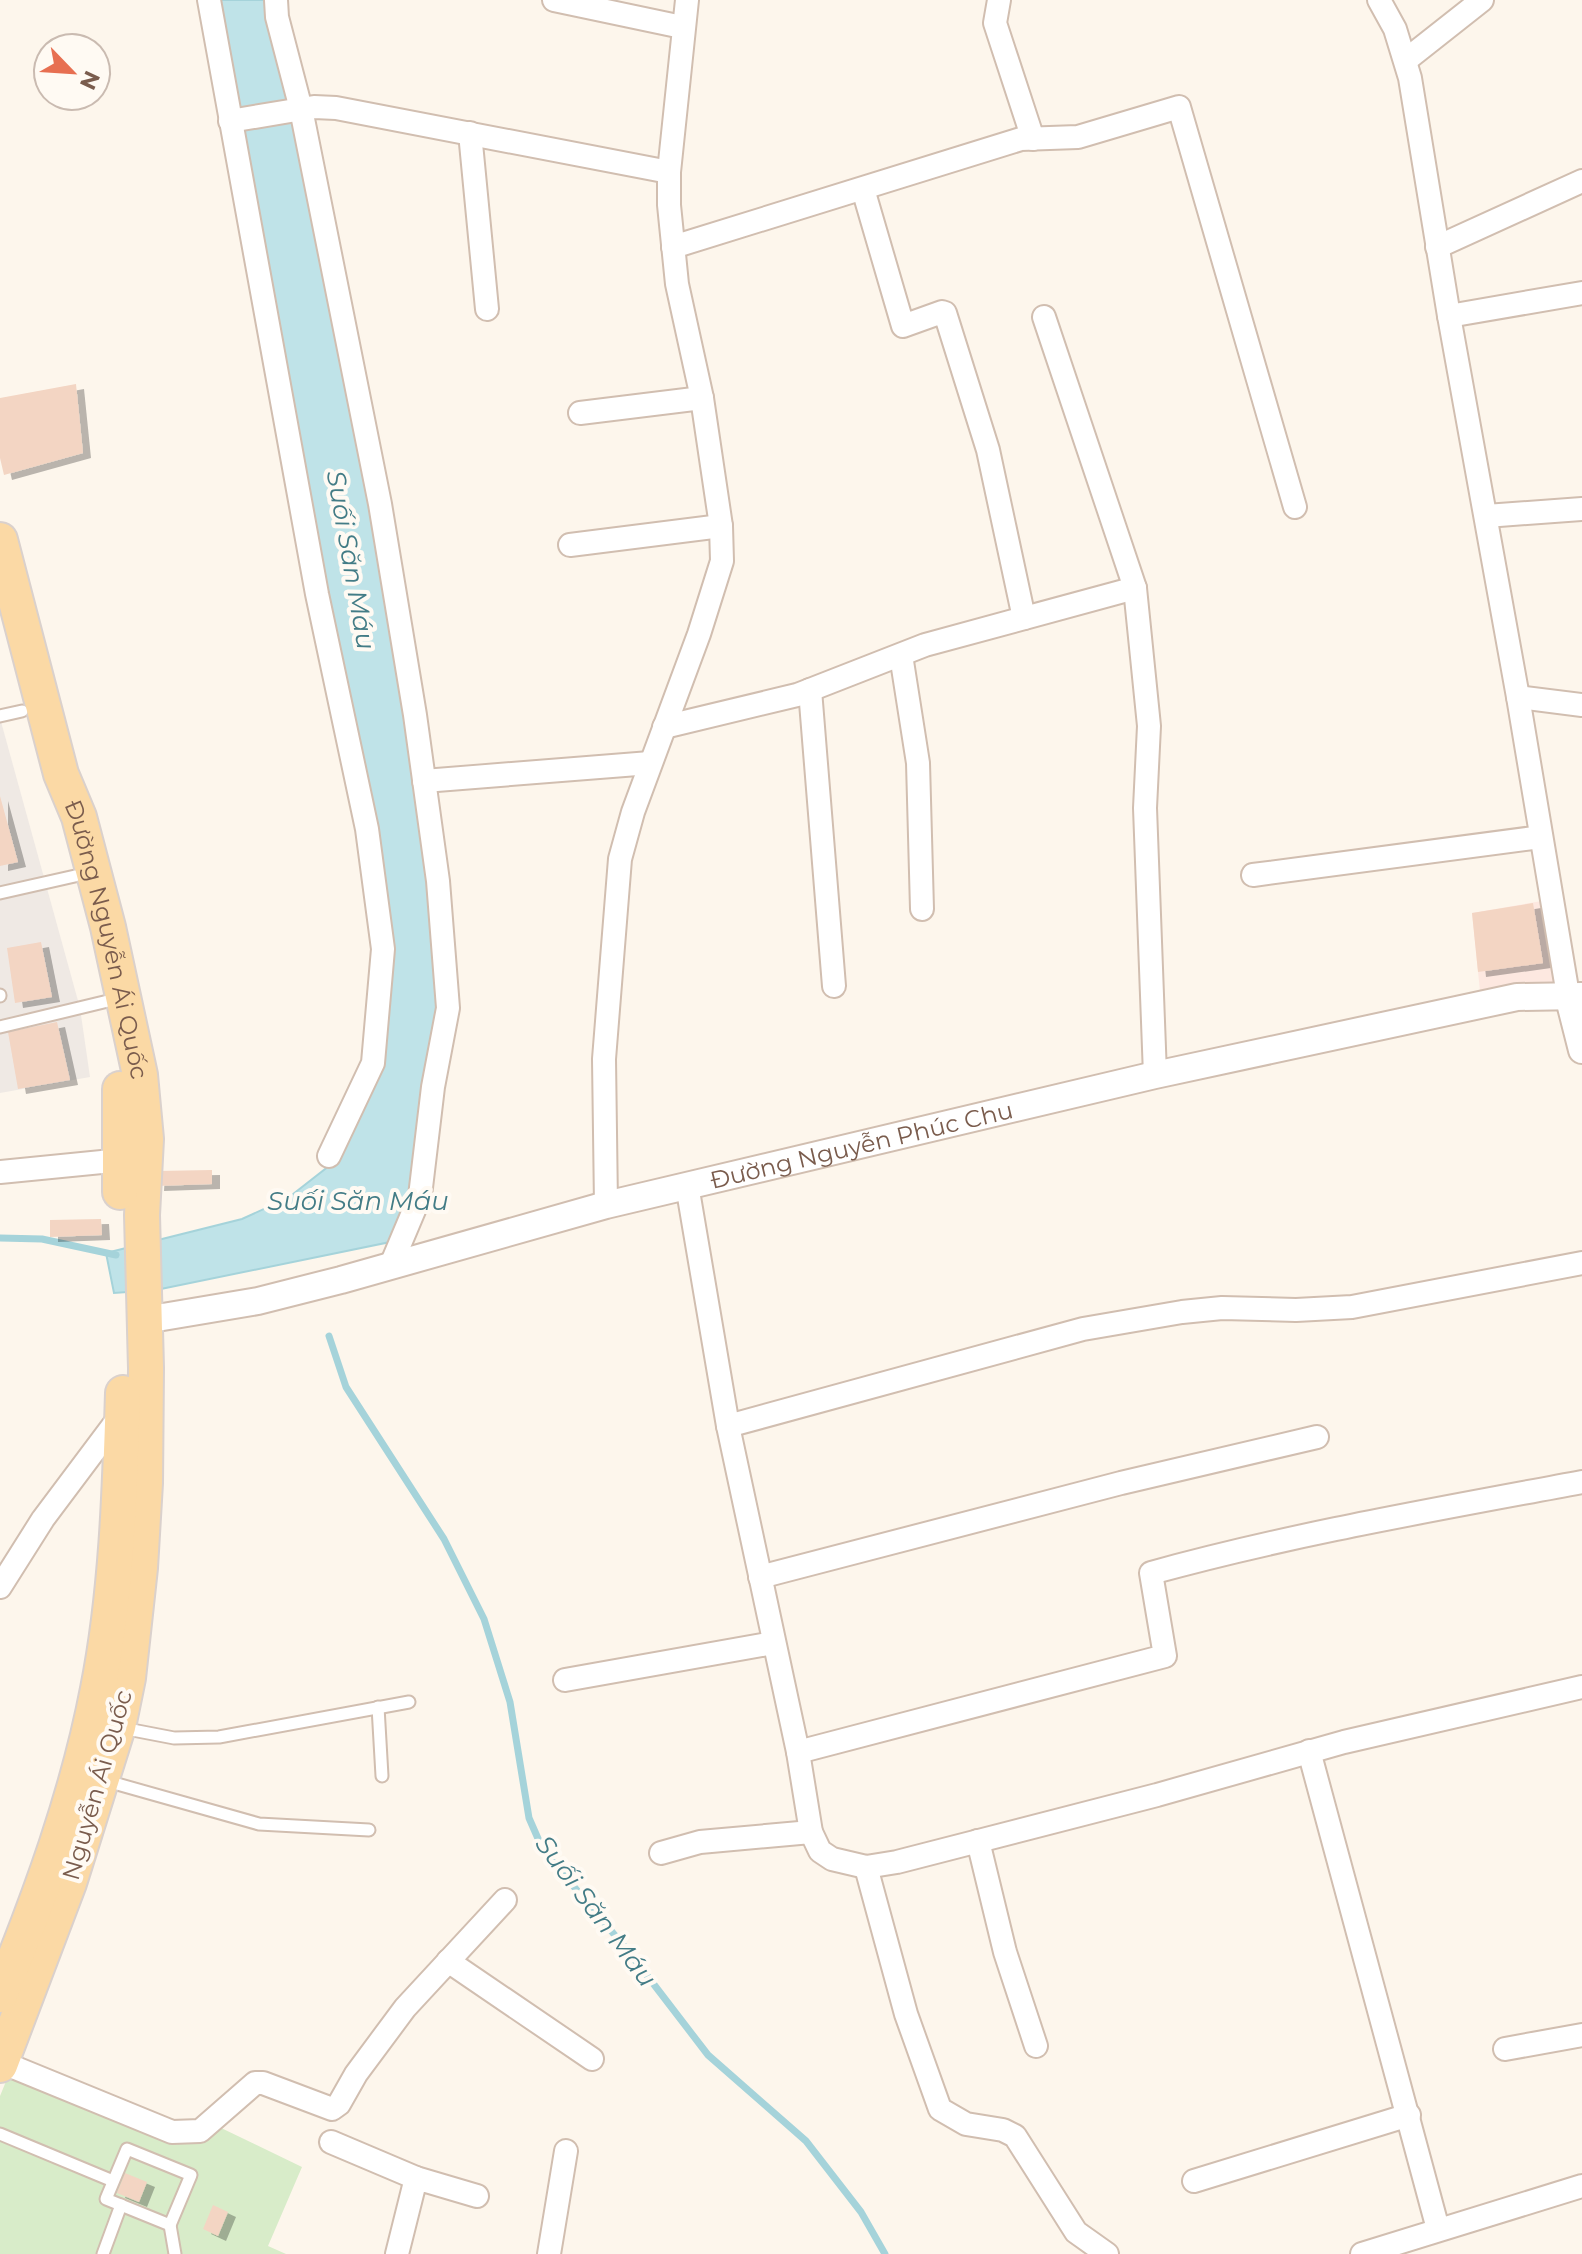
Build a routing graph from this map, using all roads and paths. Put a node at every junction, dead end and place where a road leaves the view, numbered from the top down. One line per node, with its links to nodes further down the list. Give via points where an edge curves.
1 (209, 0): 11 (street)
2 (276, 0): 10 (street)
3 (554, 0): 8 (street)
4 (687, 0): 8 (street)
5 (999, 0): 13 (street, via 995,23)
6 (1379, 0): 9 (street)
7 (1482, 0): 9 (street)
8 (682, 27): 14 (street)
9 (1406, 60): 18 (street)
10 (301, 109): 11 (street); 12 (street, via 336,108); 41 (street, via 380,504)
11 (230, 121): 53 (street, via 317,594 367,829 383,949 373,1063)
12 (470, 133): 14 (street); 20 (street)
13 (1033, 139): 16 (street); 25 (street, via 1078,137 1179,107)
14 (669, 172): 17 (street)
15 (1582, 181): 18 (street)
16 (863, 189): 17 (street); 32 (street, via 903,326 945,313 988,450)
17 (673, 247): 23 (street)
18 (1437, 247): 21 (street)
19 (1582, 293): 21 (street)
20 (487, 309)
21 (1449, 316): 27 (street)
22 (1044, 317): 31 (street)
23 (702, 398): 24 (street); 28 (street)
24 (580, 413)
25 (1295, 507)
26 (1582, 509): 27 (street)
27 (1486, 516): 36 (street)
28 (721, 526): 30 (street); 39 (street, via 718,578)
29 (0, 540): 38 (main road, Đường Nguyễn Ái Quốc)
30 (570, 545)
31 (1135, 588): 32 (street); 52 (street, via 1149,726 1145,808)
32 (1024, 618): 34 (street)
33 (0, 630): 38 (main road, Đường Nguyễn Ái Quốc)
34 (901, 655): 35 (street); 46 (street, via 918,763)
35 (810, 690): 39 (street); 47 (street)
36 (1518, 697): 37 (street); 42 (street)
37 (1582, 705)
38 (28, 717): 44 (main road, Đường Nguyễn Ái Quốc, via 39,780); 58 (main road, Đường Nguyễn Ái Quốc, via 79,817 140,1075 146,1139)
39 (664, 727): 40 (street)
40 (650, 763): 41 (street); 57 (street, via 623,845 615,904 604,1059)
41 (424, 781): 60 (street, via 448,1008 420,1196)
42 (1541, 837): 43 (street); 48 (street)
43 (1253, 875)
44 (75, 876): 45 (lane); 49 (main road, Đường Nguyễn Ái Quốc)
45 (0, 893)
46 (922, 909)
47 (834, 986)
48 (1575, 995): 51 (street); 52 (street, Đường Nguyễn Phúc Chu, via 1517,997)
49 (108, 1001): 50 (lane); 54 (main road, Đường Nguyễn Ái Quốc, via 117,1047)
50 (0, 1027)
51 (1582, 1050)
52 (1155, 1075): 56 (street, Đường Nguyễn Phúc Chu)
53 (329, 1156)
54 (122, 1160): 55 (street); 58 (main road, Đường Nguyễn Ái Quốc)
55 (0, 1172)
56 (687, 1185): 57 (street, Đường Nguyễn Phúc Chu); 63 (street)
57 (606, 1205): 60 (street, Đường Nguyễn Phúc Chu)
58 (130, 1216): 61 (main road, Đường Nguyễn Ái Quốc)
59 (1582, 1263): 63 (street, via 1352,1307 1222,1308 1083,1329)
60 (391, 1265): 61 (street, Đường Nguyễn Phúc Chu, via 258,1301)
61 (137, 1321): 62 (main road, Đường Nguyễn Ái Quốc); 73 (main road, Nguyễn Ái Quốc, via 145,1483 128,1678)
62 (122, 1414): 67 (street, via 43,1519); 85 (main road, Nguyễn Ái Quốc, via 98,1688 71,1797)
63 (728, 1426): 66 (street)
64 (1317, 1437): 66 (street)
65 (1582, 1482): 75 (street, via 1151,1573 1165,1656)
66 (760, 1577): 68 (street)
67 (0, 1587)
68 (773, 1643): 69 (street); 75 (street)
69 (565, 1680)
70 (1582, 1687): 74 (street)
71 (409, 1702): 72 (lane)
72 (378, 1707): 73 (lane, via 195,1739); 76 (lane)
73 (118, 1727): 77 (main road, Nguyễn Ái Quốc)
74 (1309, 1751): 80 (street); 91 (street)
75 (798, 1752): 79 (street)
76 (382, 1776)
77 (103, 1780): 78 (lane, via 259,1824); 90 (main road, Nguyễn Ái Quốc)
78 (369, 1830)
79 (811, 1832): 81 (street, via 700,1842); 82 (street, via 820,1851 832,1859)
80 (978, 1841): 82 (street); 87 (street, via 1005,1952)
81 (661, 1853)
82 (866, 1867): 107 (street, via 906,2014 940,2109 966,2124 1015,2136 1076,2232)
83 (505, 1900): 84 (street)
84 (448, 1961): 89 (street); 90 (street, via 405,2008 332,2109 255,2083 200,2131 172,2132)
85 (0, 1995)
86 (1582, 2035): 88 (street)
87 (1036, 2046)
88 (1505, 2049)
89 (592, 2059)
90 (1, 2064)
91 (1409, 2115): 97 (street); 102 (street)
92 (0, 2134): 96 (lane)
93 (331, 2142): 95 (street)
94 (566, 2151): 106 (street)
95 (416, 2178): 99 (street); 105 (street)
96 (113, 2181): 100 (lane, via 106,2199); 101 (lane, via 127,2149 191,2175)
97 (1194, 2181)
98 (1582, 2186): 102 (street)
99 (477, 2196)
100 (121, 2205): 101 (lane); 103 (lane)
101 (170, 2225): 104 (lane)
102 (1438, 2229): 108 (street)
103 (103, 2254)
104 (175, 2254)
105 (397, 2254)
106 (549, 2254)
107 (1107, 2254)
108 (1362, 2254)

